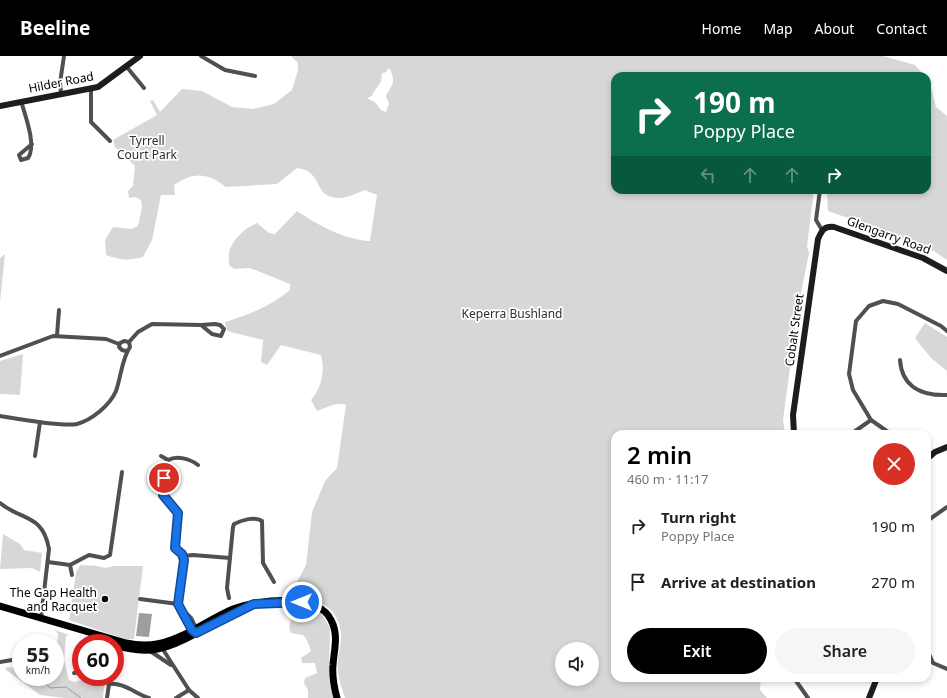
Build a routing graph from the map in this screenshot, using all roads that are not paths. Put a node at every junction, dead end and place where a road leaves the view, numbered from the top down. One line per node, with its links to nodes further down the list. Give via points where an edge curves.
1 (64, 56): 8 (street)
2 (140, 56): 4 (street, Hilder Road)
3 (201, 56): 5 (street, via 226,70)
4 (126, 66): 6 (street, Hilder Road, via 102,85); 7 (street)
5 (255, 76)
6 (91, 88): 8 (street, Hilder Road); 11 (street, via 91,122)
7 (144, 88)
8 (61, 93): 9 (street, Hilder Road)
9 (21, 101): 10 (street, Hilder Road); 12 (street)
10 (0, 106)
11 (110, 141)
12 (32, 144)
13 (819, 194): 14 (street, via 816,220)
14 (822, 230): 15 (street, Glengarry Road, via 834,227 923,258); 29 (street, Cobalt Street, via 818,239 793,415)
15 (947, 271)
16 (59, 310): 19 (street)
17 (201, 324): 17 (street, via 220,325 224,332 221,336 215,336); 20 (street, via 152,324)
18 (947, 331): 27 (street, via 898,304 883,301 868,306 856,321 849,374 853,390)
19 (57, 335): 21 (street, via 106,339); 23 (street)
20 (128, 342): 21 (street, via 124,340); 22 (street, via 130,347)
21 (119, 344): 22 (street, via 121,350)
22 (126, 351): 28 (street, via 116,391 100,410 77,424)
23 (0, 356)
24 (900, 360): 25 (street, via 900,366 913,387 929,395)
25 (947, 395)
26 (0, 416): 28 (street)
27 (872, 420): 30 (street); 31 (street)
28 (40, 422): 33 (street)
29 (794, 430)
30 (857, 430)
31 (886, 430)
32 (947, 447): 35 (street)
33 (35, 456)
34 (162, 456): 36 (street)
35 (931, 456)
36 (168, 460): 37 (street, via 185,459); 42 (street, via 163,495 177,511 174,544)
37 (198, 464)
38 (122, 472): 45 (street, via 110,555 104,558 89,555)
39 (0, 503): 44 (street, via 39,525 47,539)
40 (947, 507): 41 (street)
41 (931, 518)
42 (183, 556): 43 (street); 50 (street)
43 (230, 558): 47 (street, via 234,524 259,519 263,523 263,563); 48 (street, via 227,588)
44 (48, 562): 45 (street); 52 (street)
45 (70, 565): 46 (street)
46 (72, 575)
47 (274, 582)
48 (229, 598)
49 (140, 599): 50 (street)
50 (179, 605): 53 (street)
51 (0, 606): 52 (main road)
52 (43, 619): 54 (main road); 55 (main road, via 126,643)
53 (195, 630): 55 (main road, via 181,639); 72 (main road, via 254,604 302,602 316,605 328,615 334,628 336,639 333,676)
54 (81, 634)
55 (161, 646): 57 (main road); 61 (street)
56 (124, 648): 57 (main road)
57 (150, 651): 61 (street)
58 (931, 658): 62 (street, via 933,663)
59 (12, 660): 60 (street)
60 (0, 662)
61 (174, 668): 67 (street)
62 (947, 669)
63 (797, 682): 73 (street)
64 (875, 682): 74 (street)
65 (109, 686): 68 (street)
66 (123, 686): 69 (street)
67 (189, 690): 70 (street); 71 (street)
68 (107, 698)
69 (149, 698)
70 (176, 698)
71 (198, 698)
72 (337, 698)
73 (808, 698)
74 (869, 698)

